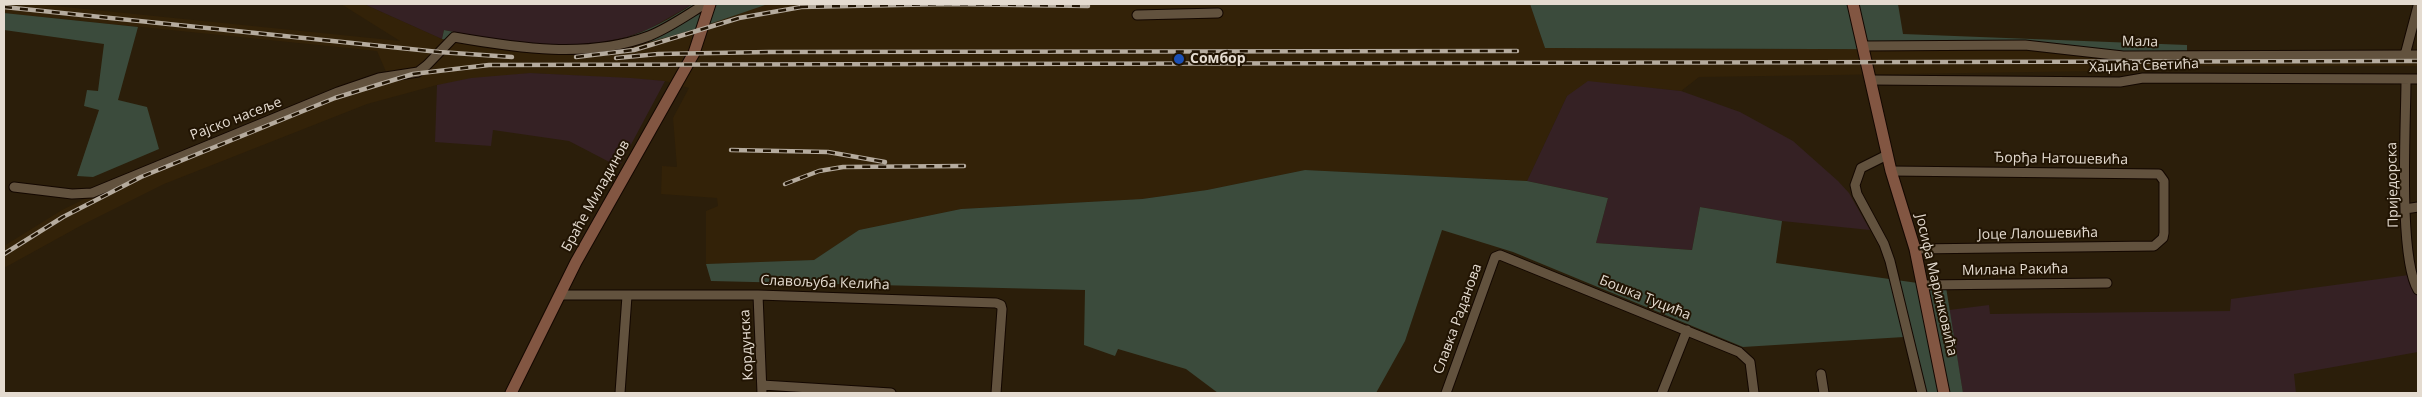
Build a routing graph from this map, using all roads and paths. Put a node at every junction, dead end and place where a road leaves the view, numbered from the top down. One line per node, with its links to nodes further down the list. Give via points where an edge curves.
1 (1167, 4): 6 (street)
2 (1853, 4): 8 (main road, Јосифа Маринковића)
3 (2418, 6): 9 (street)
4 (708, 7): 16 (street, Рајско насеље, via 650,36 619,45 554,49 454,37 418,72 379,78 338,92 92,193 72,194); 25 (main road, Браће Миладинов, via 694,53)
5 (1218, 13): 6 (street)
6 (1167, 14): 7 (street)
7 (1138, 15)
8 (1862, 46): 9 (street, Мала, via 2025,45 2123,56); 13 (main road, Јосифа Маринковића)
9 (2404, 55): 10 (street, Мала)
10 (2418, 55)
11 (2406, 79): 12 (street, Хаџића Светића); 13 (street, Хаџића Светића); 18 (street, Приједорска)
12 (2418, 79)
13 (1870, 80): 14 (main road, Јосифа Маринковића)
14 (1887, 154): 15 (main road, Јосифа Маринковића); 39 (street, via 1862,168 1855,185 1890,261)
15 (1891, 171): 19 (street, Ђорђа Натошевића, via 2159,174 2164,182 2164,233); 20 (main road, Јосифа Маринковића)
16 (14, 187)
17 (2418, 207): 18 (street)
18 (2406, 209): 24 (street, Приједорска, via 2410,269)
19 (2159, 242): 20 (street, Јоце Лалошевића, via 2154,246)
20 (1915, 249): 23 (main road, Јосифа Маринковића)
21 (1497, 256): 28 (street, Бошка Туцића, via 1506,256); 31 (street, Славка Раданова)
22 (2107, 283): 23 (street, Милана Ракића)
23 (1923, 285): 40 (main road, Јосифа Маринковића)
24 (2418, 290)
25 (560, 295): 27 (street, Славољуба Келића); 32 (main road, Браће Миладинов)
26 (758, 295): 27 (street, Славољуба Келића); 30 (street, Кордунска); 35 (street, Славољуба Келића, via 1000,305)
27 (627, 296): 33 (street)
28 (1687, 330): 36 (street); 37 (street, Бошка Туцића, via 1746,358 1750,362)
29 (1821, 374): 38 (street)
30 (762, 389): 34 (street)
31 (1449, 392)
32 (511, 393)
33 (620, 393)
34 (891, 393)
35 (996, 393)
36 (1662, 393)
37 (1754, 393)
38 (1824, 393)
39 (1922, 393)
40 (1944, 393)

